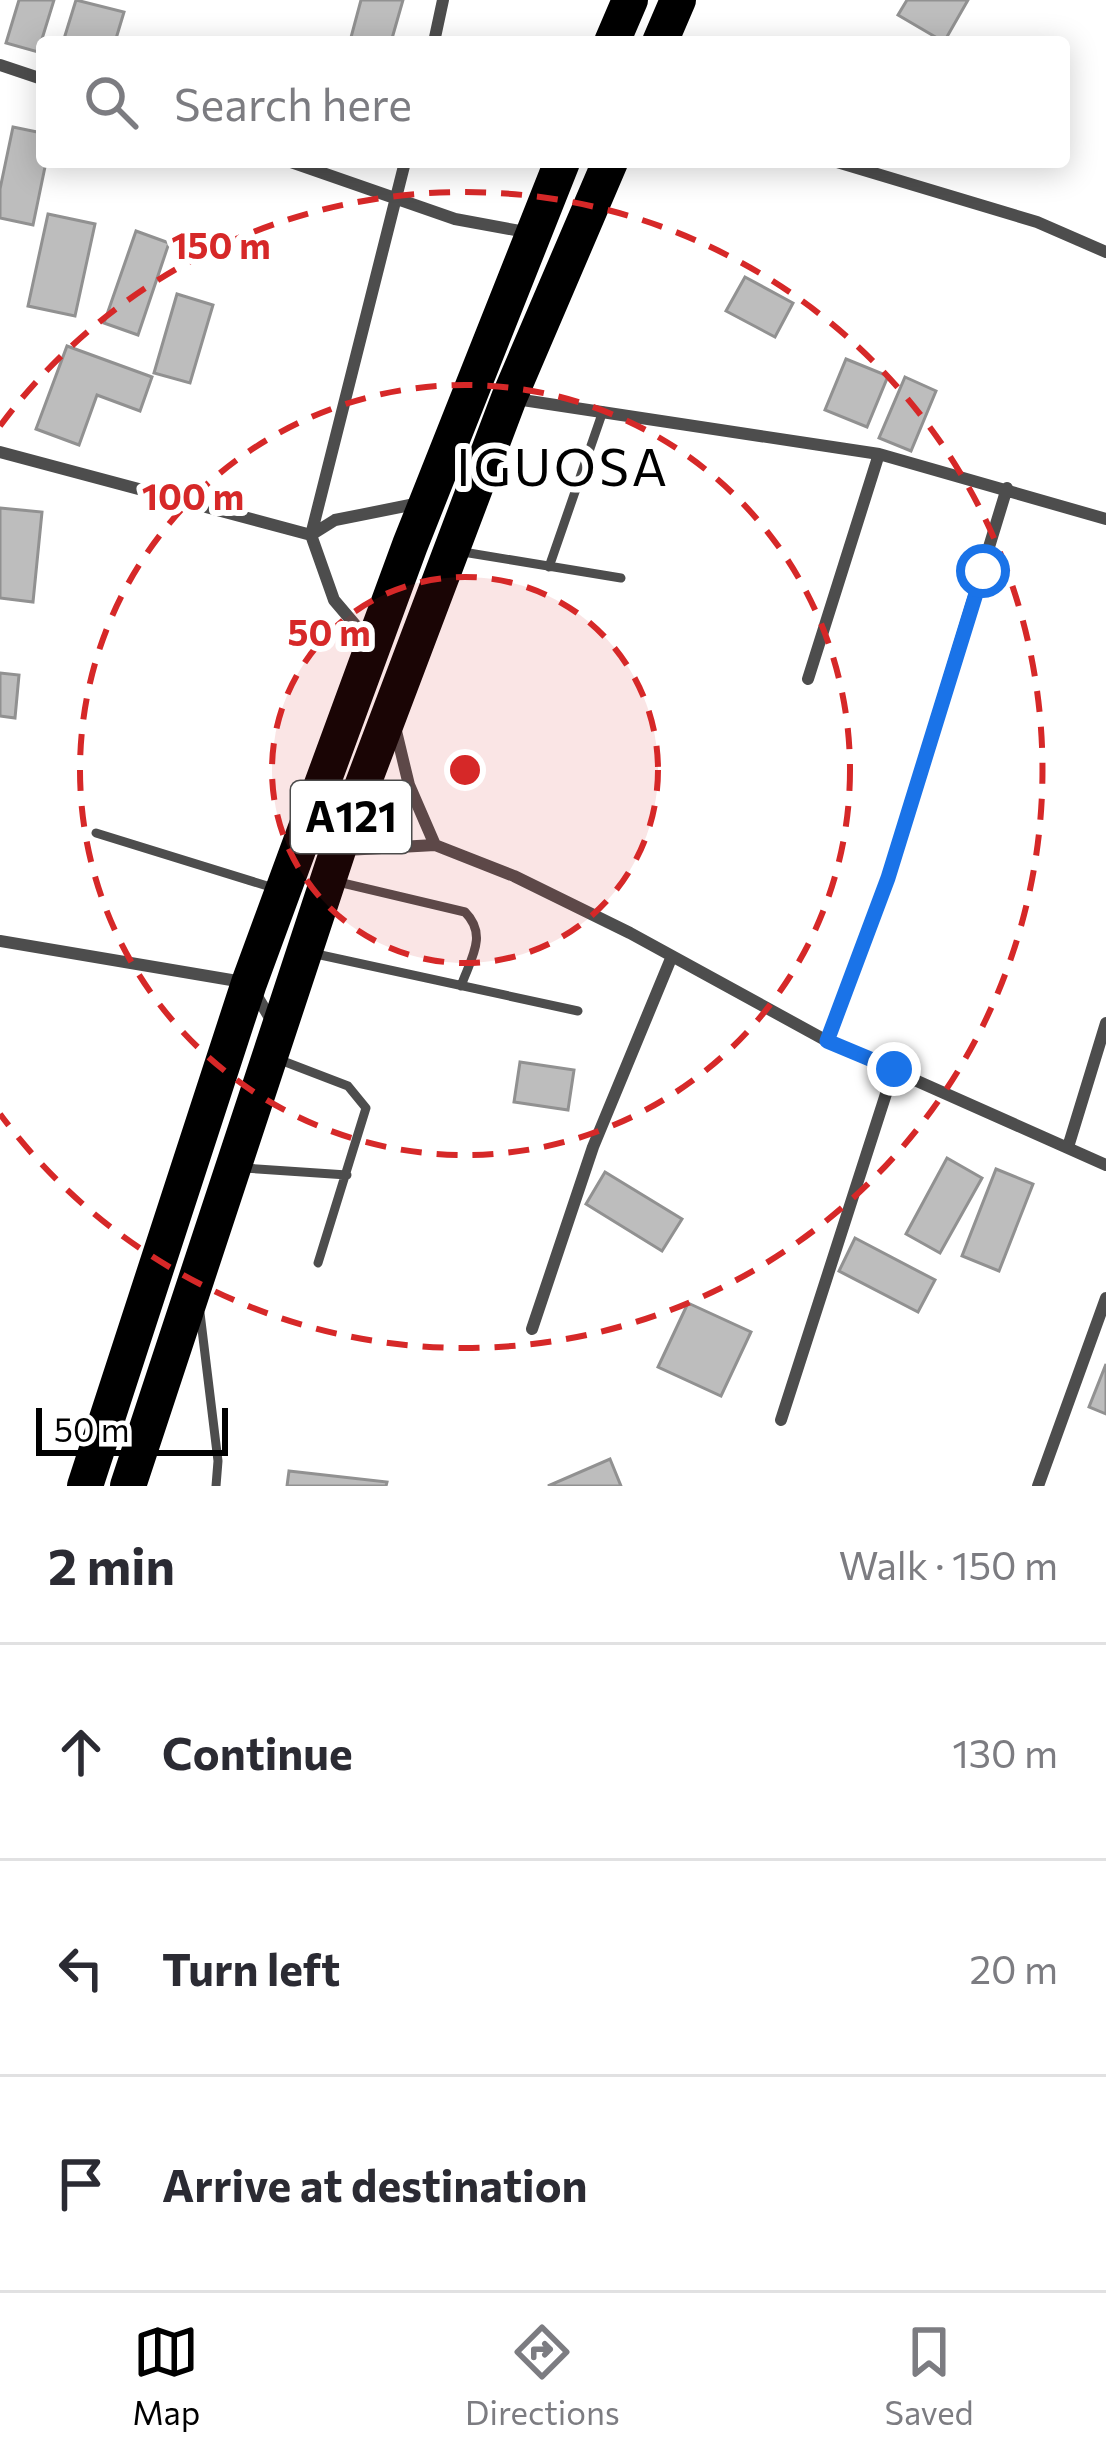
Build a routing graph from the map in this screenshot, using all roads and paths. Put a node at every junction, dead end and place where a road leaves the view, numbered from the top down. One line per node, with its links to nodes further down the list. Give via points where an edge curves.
1 (443, 0): 4 (street)
2 (630, 0): 5 (highway)
3 (678, 0): 6 (highway)
4 (435, 36)
5 (615, 36)
6 (663, 36)
7 (0, 65): 8 (street)
8 (36, 77)
9 (309, 168): 14 (street)
10 (404, 168): 14 (street)
11 (559, 168): 15 (highway, A121)
12 (607, 168): 17 (highway, A121)
13 (857, 168): 16 (street, via 1037,222)
14 (397, 197): 15 (street, via 454,220); 24 (street)
15 (532, 233): 22 (highway, A121)
16 (1106, 252)
17 (509, 398): 18 (street); 25 (highway, A121)
18 (603, 411): 20 (street); 26 (lane)
19 (0, 452): 24 (street)
20 (878, 454): 21 (street); 29 (street)
21 (1007, 488): 23 (street); 42 (street, via 921,777)
22 (427, 502): 24 (street, via 335,520); 28 (highway, A121)
23 (1106, 519)
24 (311, 535): 28 (street, via 334,599)
25 (452, 550): 26 (lane); 30 (highway, A121)
26 (549, 567): 27 (lane)
27 (621, 578)
28 (373, 645): 34 (highway, A121)
29 (808, 679)
30 (391, 710): 32 (street); 33 (highway, A121)
31 (96, 833): 34 (lane)
32 (435, 845): 33 (street); 37 (street)
33 (333, 865): 36 (highway, A121); 39 (lane, via 476,922 480,935)
34 (283, 890): 38 (highway, A121)
35 (0, 941): 38 (street)
36 (304, 952): 39 (lane); 43 (highway, A121)
37 (672, 956): 42 (street); 52 (street, via 592,1148)
38 (248, 983): 43 (street); 54 (highway, A121)
39 (461, 986): 40 (lane)
40 (578, 1011)
41 (1106, 1023): 45 (street)
42 (827, 1041): 44 (street)
43 (274, 1043): 47 (highway, A121); 48 (lane, via 360,1096 366,1108)
44 (894, 1069): 45 (street); 53 (street)
45 (1068, 1147): 46 (street)
46 (1106, 1165)
47 (233, 1167): 48 (lane); 50 (highway, A121)
48 (347, 1175): 49 (lane)
49 (318, 1263)
50 (196, 1277): 55 (highway, A121); 56 (lane)
51 (1106, 1298): 57 (street)
52 (532, 1329)
53 (781, 1420)
54 (85, 1486)
55 (128, 1486)
56 (215, 1486)
57 (1038, 1486)

